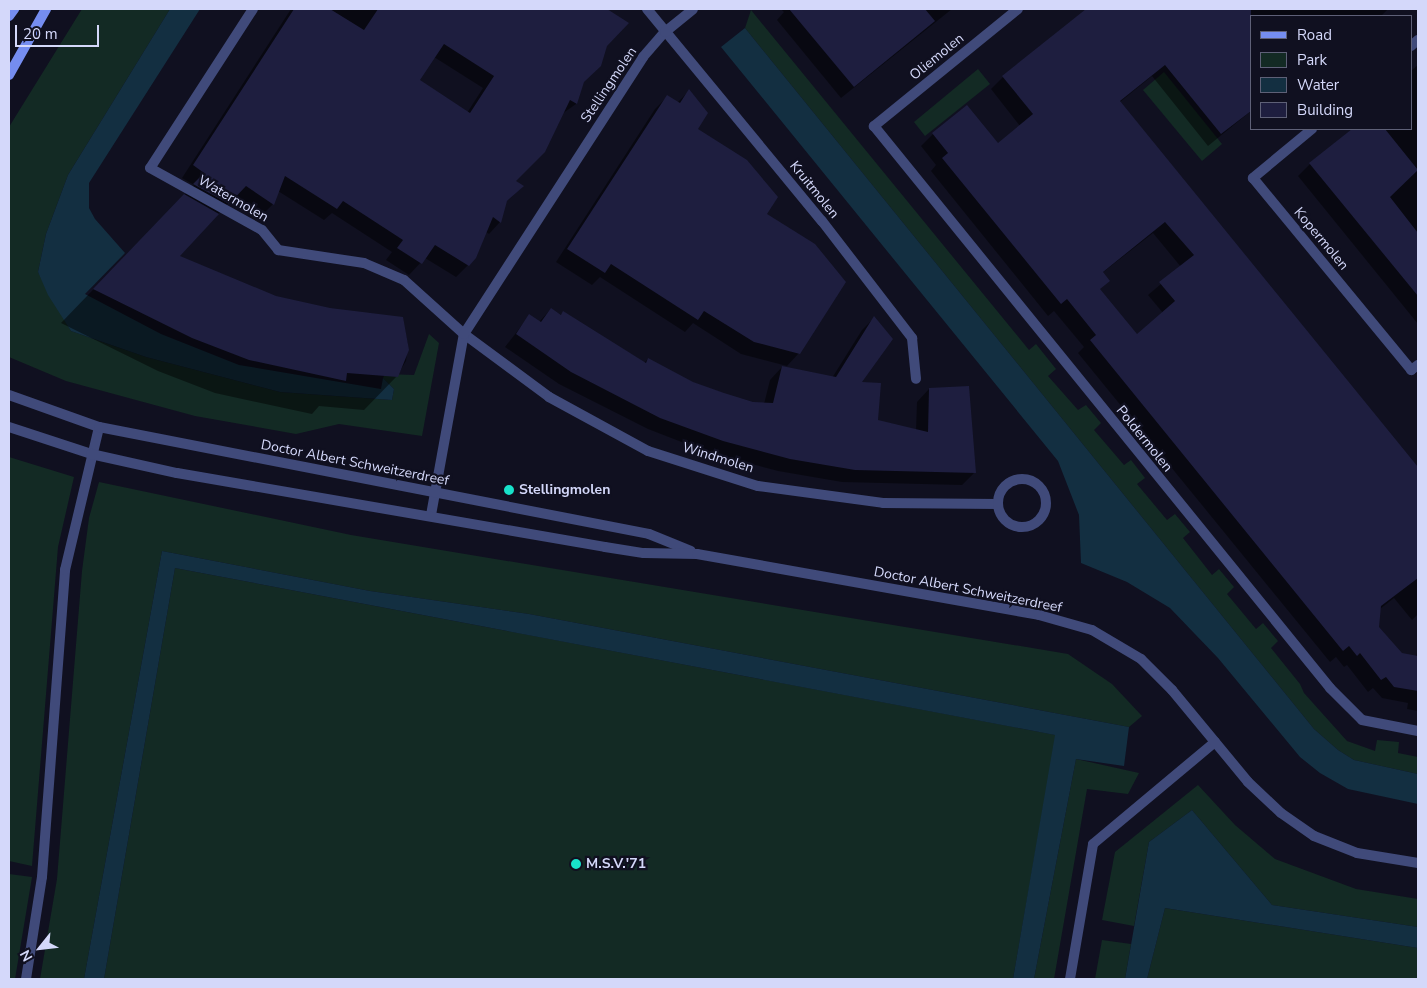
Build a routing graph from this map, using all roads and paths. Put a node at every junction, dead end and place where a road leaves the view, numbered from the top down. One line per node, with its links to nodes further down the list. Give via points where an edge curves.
1 (14, 9): 7 (main road)
2 (46, 9): 9 (main road)
3 (253, 9): 12 (street, Watermolen, via 150,168 262,230 278,250 364,262 404,280)
4 (647, 9): 8 (street)
5 (693, 9): 8 (street, Stellingmolen)
6 (1018, 9): 10 (street, Oliemolen)
7 (9, 16)
8 (665, 32): 12 (street, Stellingmolen, via 644,56); 14 (street, Kruitmolen, via 753,136 912,338)
9 (9, 75)
10 (874, 126): 23 (street, Poldermolen, via 1330,688 1362,720)
11 (1311, 130): 13 (street, Kopermolen, via 1252,178 1411,370)
12 (464, 334): 19 (street, Stellingmolen); 20 (street, Windmolen, via 549,397 648,451 758,486 883,503)
13 (1418, 365)
14 (916, 379)
15 (9, 395): 17 (street, Doctor Albert Schweitzerdreef)
16 (9, 427): 18 (street, Doctor Albert Schweitzerdreef)
17 (98, 427): 18 (street); 19 (street, Doctor Albert Schweitzerdreef)
18 (91, 454): 21 (street, Doctor Albert Schweitzerdreef, via 177,474); 26 (street, via 65,570 42,877)
19 (435, 492): 21 (street, Stellingmolen); 22 (street, Doctor Albert Schweitzerdreef, via 649,534)
20 (998, 504): 20 (street, via 1008,522 1021,527 1036,523 1045,510 1046,501 1032,482 1016,480 1003,489)
21 (431, 515): 22 (street, Doctor Albert Schweitzerdreef, via 644,553)
22 (697, 554): 24 (street, Doctor Albert Schweitzerdreef, via 1039,614 1092,630 1141,659 1172,690)
23 (1418, 731)
24 (1215, 742): 25 (street, Doctor Albert Schweitzerdreef, via 1248,782 1281,813 1314,836 1357,853); 27 (street, via 1093,844)
25 (1418, 863)
26 (26, 979)
27 (1070, 979)

